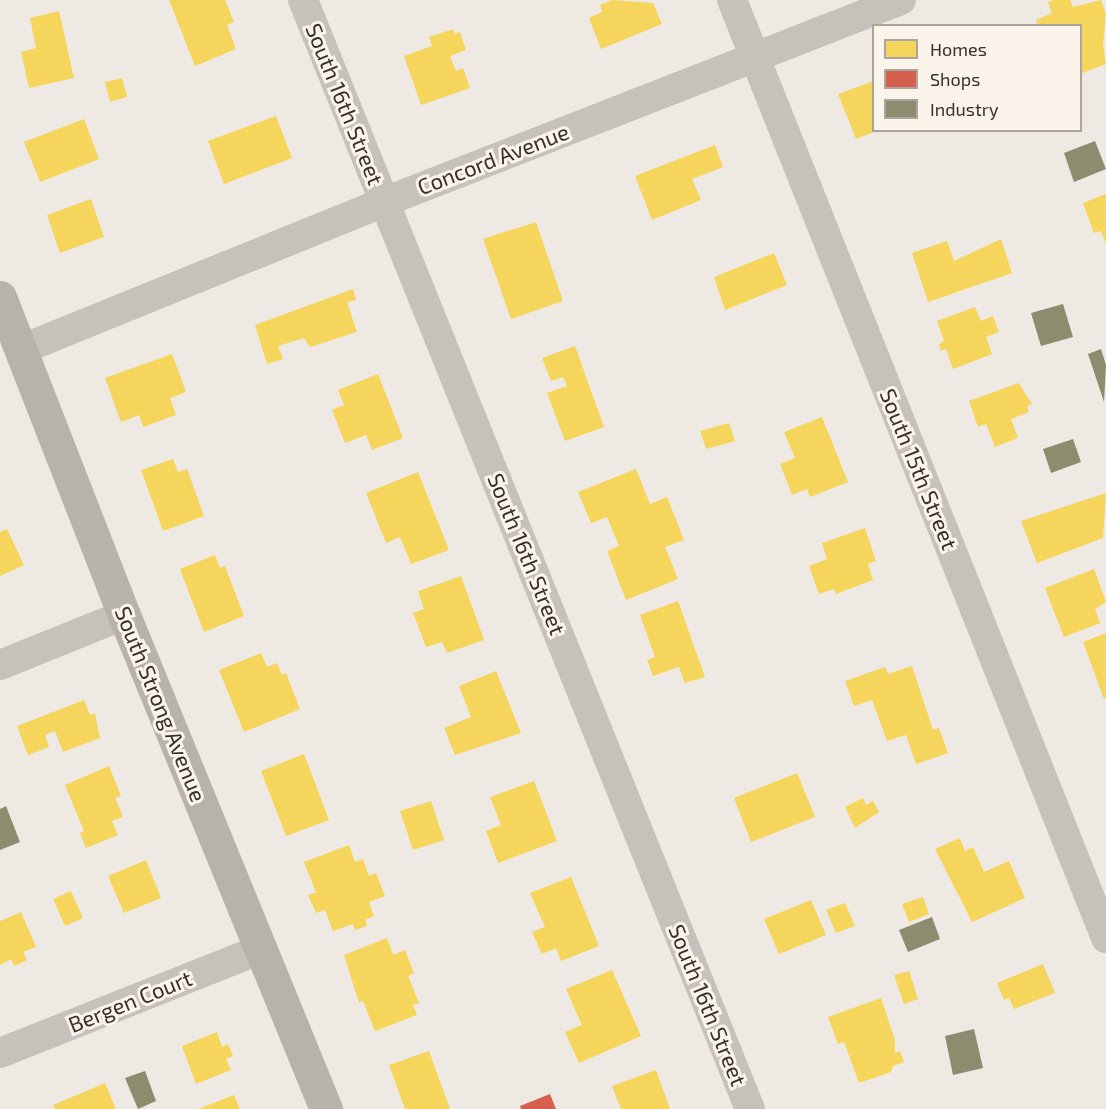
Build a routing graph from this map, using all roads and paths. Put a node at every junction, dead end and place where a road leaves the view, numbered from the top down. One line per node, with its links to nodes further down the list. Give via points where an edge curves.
1 (303, 0): 5 (street, South 16th Street)
2 (732, 0): 4 (street, South 15th Street)
3 (901, 0): 4 (street, Concord Avenue)
4 (754, 57): 5 (street, Concord Avenue); 10 (street, South 15th Street)
5 (384, 201): 7 (street, Concord Avenue); 14 (street, South 16th Street)
6 (0, 297): 7 (street, South Strong Avenue)
7 (20, 350): 8 (street, South Strong Avenue)
8 (124, 615): 9 (street); 11 (street, South Strong Avenue)
9 (0, 665)
10 (1106, 938)
11 (261, 949): 12 (street, Bergen Court); 13 (street, South Strong Avenue)
12 (0, 1053)
13 (326, 1109)
14 (750, 1109)

